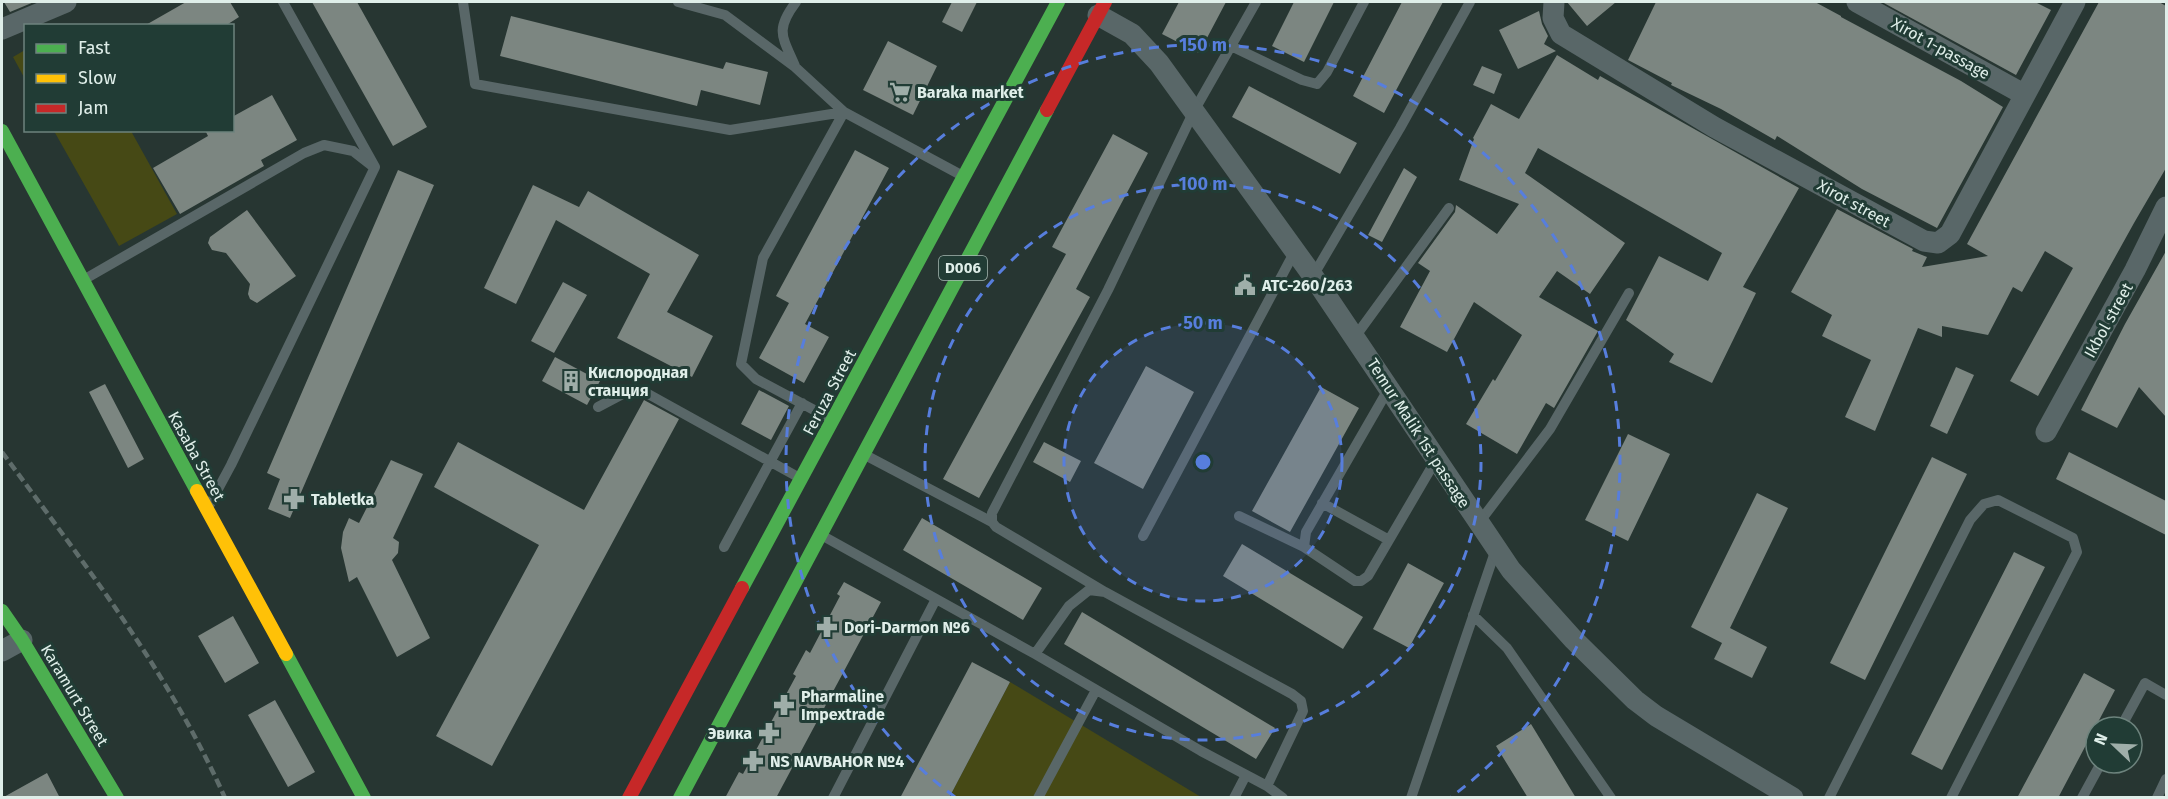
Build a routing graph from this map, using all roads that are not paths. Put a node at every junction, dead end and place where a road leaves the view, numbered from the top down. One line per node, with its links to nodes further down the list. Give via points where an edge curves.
1 (66, 2): 14 (street)
2 (283, 2): 21 (lane)
3 (463, 2): 19 (lane, via 475,84 730,130)
4 (678, 2): 16 (lane, via 725,15)
5 (796, 2): 16 (lane, via 782,26)
6 (1058, 2): 22 (main road, Feruza Street / D006)
7 (1256, 2): 15 (lane)
8 (1364, 2): 15 (lane, via 1317,84)
9 (1470, 2): 26 (lane)
10 (1554, 2): 17 (street, Xirot street, via 1553,18 1561,34 1714,127 1924,241 1938,243 1950,234)
11 (1857, 2): 17 (street, Xirot 1-passage)
12 (2075, 2): 17 (street, Xirot street)
13 (1102, 8): 18 (street, Temur Malik 1st passage, via 1159,63); 35 (main road, D006)
14 (2, 29)
15 (1231, 46): 18 (lane)
16 (795, 67): 19 (lane)
17 (2025, 95)
18 (1194, 111): 25 (street, Temur Malik 1st passage); 42 (lane, via 1108,290 992,513)
19 (844, 112): 22 (lane); 31 (lane, via 763,258 741,363 756,379)
20 (2, 131): 27 (main road, Kasaba Street)
21 (375, 167): 27 (lane, via 353,151 324,145); 40 (lane)
22 (964, 177): 33 (main road, Feruza Street / D006)
23 (2166, 207): 34 (street, Ikbol street)
24 (1449, 208): 29 (lane)
25 (1295, 250): 26 (street, Temur Malik 1st passage); 45 (lane)
26 (1313, 276): 29 (street, Temur Malik 1st passage)
27 (82, 281): 40 (main road, Kasaba Street)
28 (1629, 293): 43 (lane, via 1550,429)
29 (1355, 337): 30 (street, Temur Malik 1st passage)
30 (1390, 387): 36 (street, Temur Malik 1st passage); 39 (lane)
31 (802, 403): 33 (lane); 37 (lane)
32 (598, 407): 37 (lane, via 632,389 641,390)
33 (833, 420): 38 (main road, Feruza Street / D006)
34 (2046, 432)
35 (864, 454): 42 (lane); 44 (main road, D006)
36 (1437, 458): 43 (street, Temur Malik 1st passage); 46 (lane)
37 (771, 461): 38 (lane); 47 (lane)
38 (801, 479): 50 (main road, Feruza Street / D006)
39 (1322, 503): 46 (lane); 48 (lane, via 1306,532)
40 (207, 509): 67 (main road, Kasaba Street)
41 (1239, 516): 48 (lane)
42 (992, 522): 51 (lane)
43 (1478, 524): 49 (street, Temur Malik 1st passage)
44 (820, 535): 52 (main road, D006); 53 (lane)
45 (1143, 536)
46 (1389, 540): 48 (lane, via 1361,581 1355,581)
47 (724, 547)
48 (1304, 547)
49 (1496, 549): 55 (lane); 76 (street, Temur Malik 1st passage, via 1510,570 1573,639 1635,700)
50 (748, 577): 52 (main road, via 749,585 761,600 772,603); 68 (main road, Feruza Street / D006)
51 (1105, 592): 57 (lane, via 1089,590 1069,606); 64 (lane, via 1301,702 1303,711)
52 (786, 599): 69 (main road, D006)
53 (936, 599): 57 (lane); 70 (lane)
54 (2, 611): 56 (main road, Karamurt Street)
55 (1473, 615): 74 (lane); 75 (lane, via 1507,648)
56 (9, 642): 65 (main road, Karamurt Street); 66 (main road, Karamurt Street)
57 (1035, 654): 58 (lane)
58 (1096, 690): 61 (lane); 71 (lane)
59 (2166, 695): 60 (lane, via 2145,683)
60 (2128, 715)
61 (1246, 775): 64 (lane); 72 (lane)
62 (2094, 775): 79 (lane)
63 (2166, 779): 80 (lane)
64 (1267, 786): 73 (lane)
65 (106, 798)
66 (117, 798)
67 (364, 798)
68 (629, 798)
69 (680, 798)
70 (833, 798)
71 (1038, 798)
72 (1234, 798)
73 (1283, 798)
74 (1411, 798)
75 (1611, 798)
76 (1793, 798)
77 (1829, 798): 78 (lane, via 1970,520 1984,504 1998,500 2073,538 2077,552)
78 (1951, 798)
79 (2082, 798)
80 (2157, 798)

